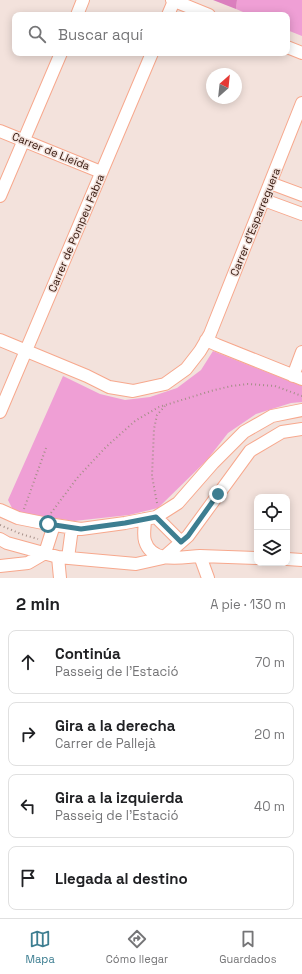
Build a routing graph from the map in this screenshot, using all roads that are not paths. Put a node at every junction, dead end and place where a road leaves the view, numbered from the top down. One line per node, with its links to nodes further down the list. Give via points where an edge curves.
1 (83, 0): 3 (street)
2 (173, 0): 4 (street); 5 (street)
3 (78, 12)
4 (169, 12)
5 (201, 12)
6 (290, 48): 7 (street)
7 (302, 53)
8 (60, 56): 12 (street)
9 (151, 56): 13 (street, Carrer de Pompeu Fabra)
10 (302, 103): 14 (street, Carrer d'Esparreguera)
11 (0, 131): 12 (street, Carrer de Lleida)
12 (23, 140): 13 (street, Carrer de Lleida); 16 (street)
13 (101, 172): 21 (street, Carrer de Pompeu Fabra)
14 (270, 183): 15 (street); 17 (street, Carrer d'Esparreguera)
15 (302, 195)
16 (0, 196)
17 (264, 200): 18 (street); 20 (street, Carrer d'Esparreguera)
18 (302, 214)
19 (0, 340): 21 (street, Carrer d'Esparreguera)
20 (206, 340): 21 (street, Carrer d'Esparreguera, via 186,369 165,384 132,391 109,387); 23 (street)
21 (26, 351): 25 (street, Carrer de Pompeu Fabra)
22 (302, 352): 23 (street)
23 (297, 377)
24 (302, 410): 28 (street, via 272,416 244,432 178,503)
25 (0, 412)
26 (302, 429): 32 (street, via 282,432 250,451)
27 (0, 510): 29 (street, via 20,519)
28 (154, 517): 30 (street, via 81,529); 32 (street); 36 (street, via 145,540 151,551)
29 (48, 524): 30 (street); 33 (street)
30 (72, 528): 35 (street)
31 (5, 541): 33 (street); 40 (street)
32 (181, 542): 36 (street)
33 (45, 553): 35 (street); 40 (street, via 28,563)
34 (200, 556): 36 (street); 37 (street); 42 (street)
35 (63, 558): 36 (street, via 136,564); 41 (street)
36 (164, 558)
37 (254, 558)
38 (290, 559): 39 (street)
39 (302, 560)
40 (6, 566)
41 (60, 578)
42 (208, 578)

